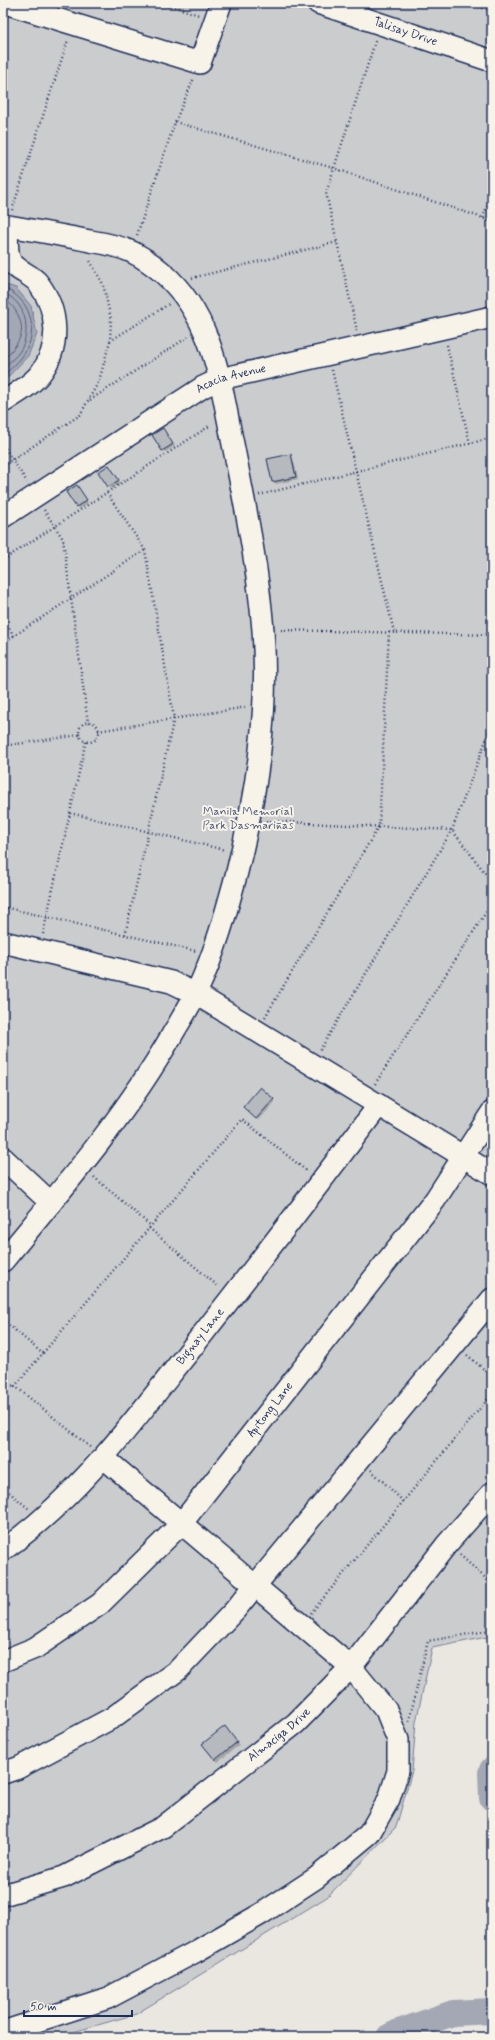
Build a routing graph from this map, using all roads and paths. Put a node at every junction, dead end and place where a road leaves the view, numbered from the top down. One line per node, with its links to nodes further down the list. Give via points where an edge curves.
1 (5, 3): 7 (lane)
2 (163, 3): 5 (path)
3 (318, 3): 8 (lane, Talisay Drive)
4 (467, 3): 6 (path)
5 (218, 11): 10 (lane)
6 (492, 11)
7 (73, 24): 10 (lane); 16 (path)
8 (382, 24): 9 (lane, Talisay Drive); 12 (path)
9 (492, 61)
10 (200, 63): 11 (path)
11 (175, 122): 12 (path); 19 (path)
12 (333, 168): 14 (path); 18 (path, via 326,193)
13 (492, 191): 14 (path)
14 (483, 218): 15 (path)
15 (492, 223)
16 (5, 226): 17 (lane); 29 (lane, via 10,259 17,268 37,282 50,300 55,328 48,361 39,375 24,389)
17 (75, 238): 19 (lane, via 109,244); 24 (path, via 103,284 111,319)
18 (337, 242): 20 (path, via 192,278); 25 (path)
19 (132, 252): 20 (lane, via 163,273)
20 (183, 295): 22 (lane); 24 (path)
21 (492, 317): 23 (lane, Acacia Avenue)
22 (204, 328): 27 (lane); 28 (path)
23 (443, 328): 25 (lane, Acacia Avenue); 32 (path)
24 (110, 341): 28 (path, via 99,381)
25 (361, 347): 26 (lane, Acacia Avenue)
26 (328, 354): 27 (lane, Acacia Avenue); 36 (path)
27 (220, 379): 30 (lane); 38 (lane, Acacia Avenue, via 203,387)
28 (88, 401): 34 (path, via 80,415)
29 (3, 402)
30 (227, 415): 37 (path); 39 (lane)
31 (492, 438): 32 (path)
32 (470, 444): 36 (path)
33 (3, 445): 34 (path)
34 (12, 460): 35 (path); 38 (path)
35 (3, 466)
36 (356, 471): 39 (path); 48 (path)
37 (107, 493): 41 (path); 42 (path)
38 (36, 496): 40 (lane, Acacia Avenue); 41 (path)
39 (244, 498): 46 (lane)
40 (3, 518)
41 (55, 526): 43 (path); 44 (path, via 63,539)
42 (145, 550): 44 (path); 54 (path)
43 (3, 560)
44 (71, 598): 50 (path); 55 (path)
45 (3, 618): 50 (path)
46 (263, 630): 47 (path); 53 (lane)
47 (389, 632): 48 (path); 62 (path)
48 (394, 632): 49 (path)
49 (492, 635)
50 (14, 636): 51 (path)
51 (3, 643)
52 (492, 696): 63 (path, via 491,727)
53 (265, 704): 54 (path); 61 (lane, via 262,745)
54 (174, 718): 56 (path); 64 (path)
55 (88, 723): 56 (path, via 96,726); 57 (path, via 81,726)
56 (98, 731): 58 (path, via 95,740)
57 (80, 735): 58 (path); 59 (path)
58 (86, 741): 60 (path)
59 (3, 746)
60 (70, 813): 64 (path); 69 (path)
61 (248, 821): 62 (path); 65 (lane)
62 (379, 826): 63 (path); 75 (path)
63 (452, 830): 66 (path); 76 (path)
64 (149, 832): 65 (path); 70 (path)
65 (241, 854): 73 (lane)
66 (492, 882)
67 (492, 903): 77 (path)
68 (3, 907): 69 (path)
69 (47, 917): 70 (path); 72 (path)
70 (125, 935): 73 (path)
71 (3, 942): 72 (lane)
72 (40, 951): 74 (lane, via 171,982)
73 (212, 955): 74 (lane)
74 (196, 994): 75 (lane); 81 (lane, via 147,1078)
75 (256, 1031): 76 (lane)
76 (311, 1064): 77 (lane)
77 (373, 1101): 79 (lane); 83 (lane, Bignay Lane)
78 (492, 1112): 79 (lane, Apitong Lane)
79 (464, 1157): 82 (lane); 102 (lane, Apitong Lane, via 430,1206)
80 (3, 1158): 84 (lane)
81 (82, 1166): 84 (lane); 85 (path)
82 (492, 1174)
83 (320, 1182): 85 (path, via 242,1119); 87 (lane, Bignay Lane)
84 (51, 1203): 86 (lane)
85 (150, 1227): 87 (path); 91 (path)
86 (3, 1261)
87 (232, 1298): 96 (lane, Bignay Lane)
88 (492, 1299): 90 (lane)
89 (3, 1320): 91 (path)
90 (455, 1344): 92 (path); 97 (lane)
91 (43, 1354): 93 (path)
92 (492, 1376)
93 (16, 1386): 94 (path, via 8,1385); 96 (path)
94 (3, 1391)
95 (492, 1394): 100 (path)
96 (104, 1458): 101 (lane, Bignay Lane); 102 (lane)
97 (359, 1459): 100 (path); 106 (lane)
98 (3, 1487): 101 (path)
99 (492, 1493): 103 (lane, Almaciga Drive)
100 (404, 1502): 107 (path)
101 (41, 1519): 104 (lane, Bignay Lane)
102 (182, 1524): 106 (lane); 109 (lane, Apitong Lane, via 100,1604 35,1648)
103 (448, 1544): 105 (path); 110 (lane, Almaciga Drive)
104 (3, 1550)
105 (492, 1584)
106 (254, 1586): 107 (lane); 112 (lane, via 235,1610 178,1670 112,1718 18,1768)
107 (301, 1625): 110 (lane)
108 (492, 1630): 111 (path, via 428,1641 407,1731)
109 (3, 1662)
110 (351, 1667): 111 (lane, via 386,1710); 113 (lane, Almaciga Drive, via 296,1723 163,1827 64,1877)
111 (398, 1740): 114 (lane, via 398,1771 389,1799 369,1834 316,1878 228,1933 108,1998)
112 (3, 1773)
113 (3, 1894)
114 (3, 2032)

